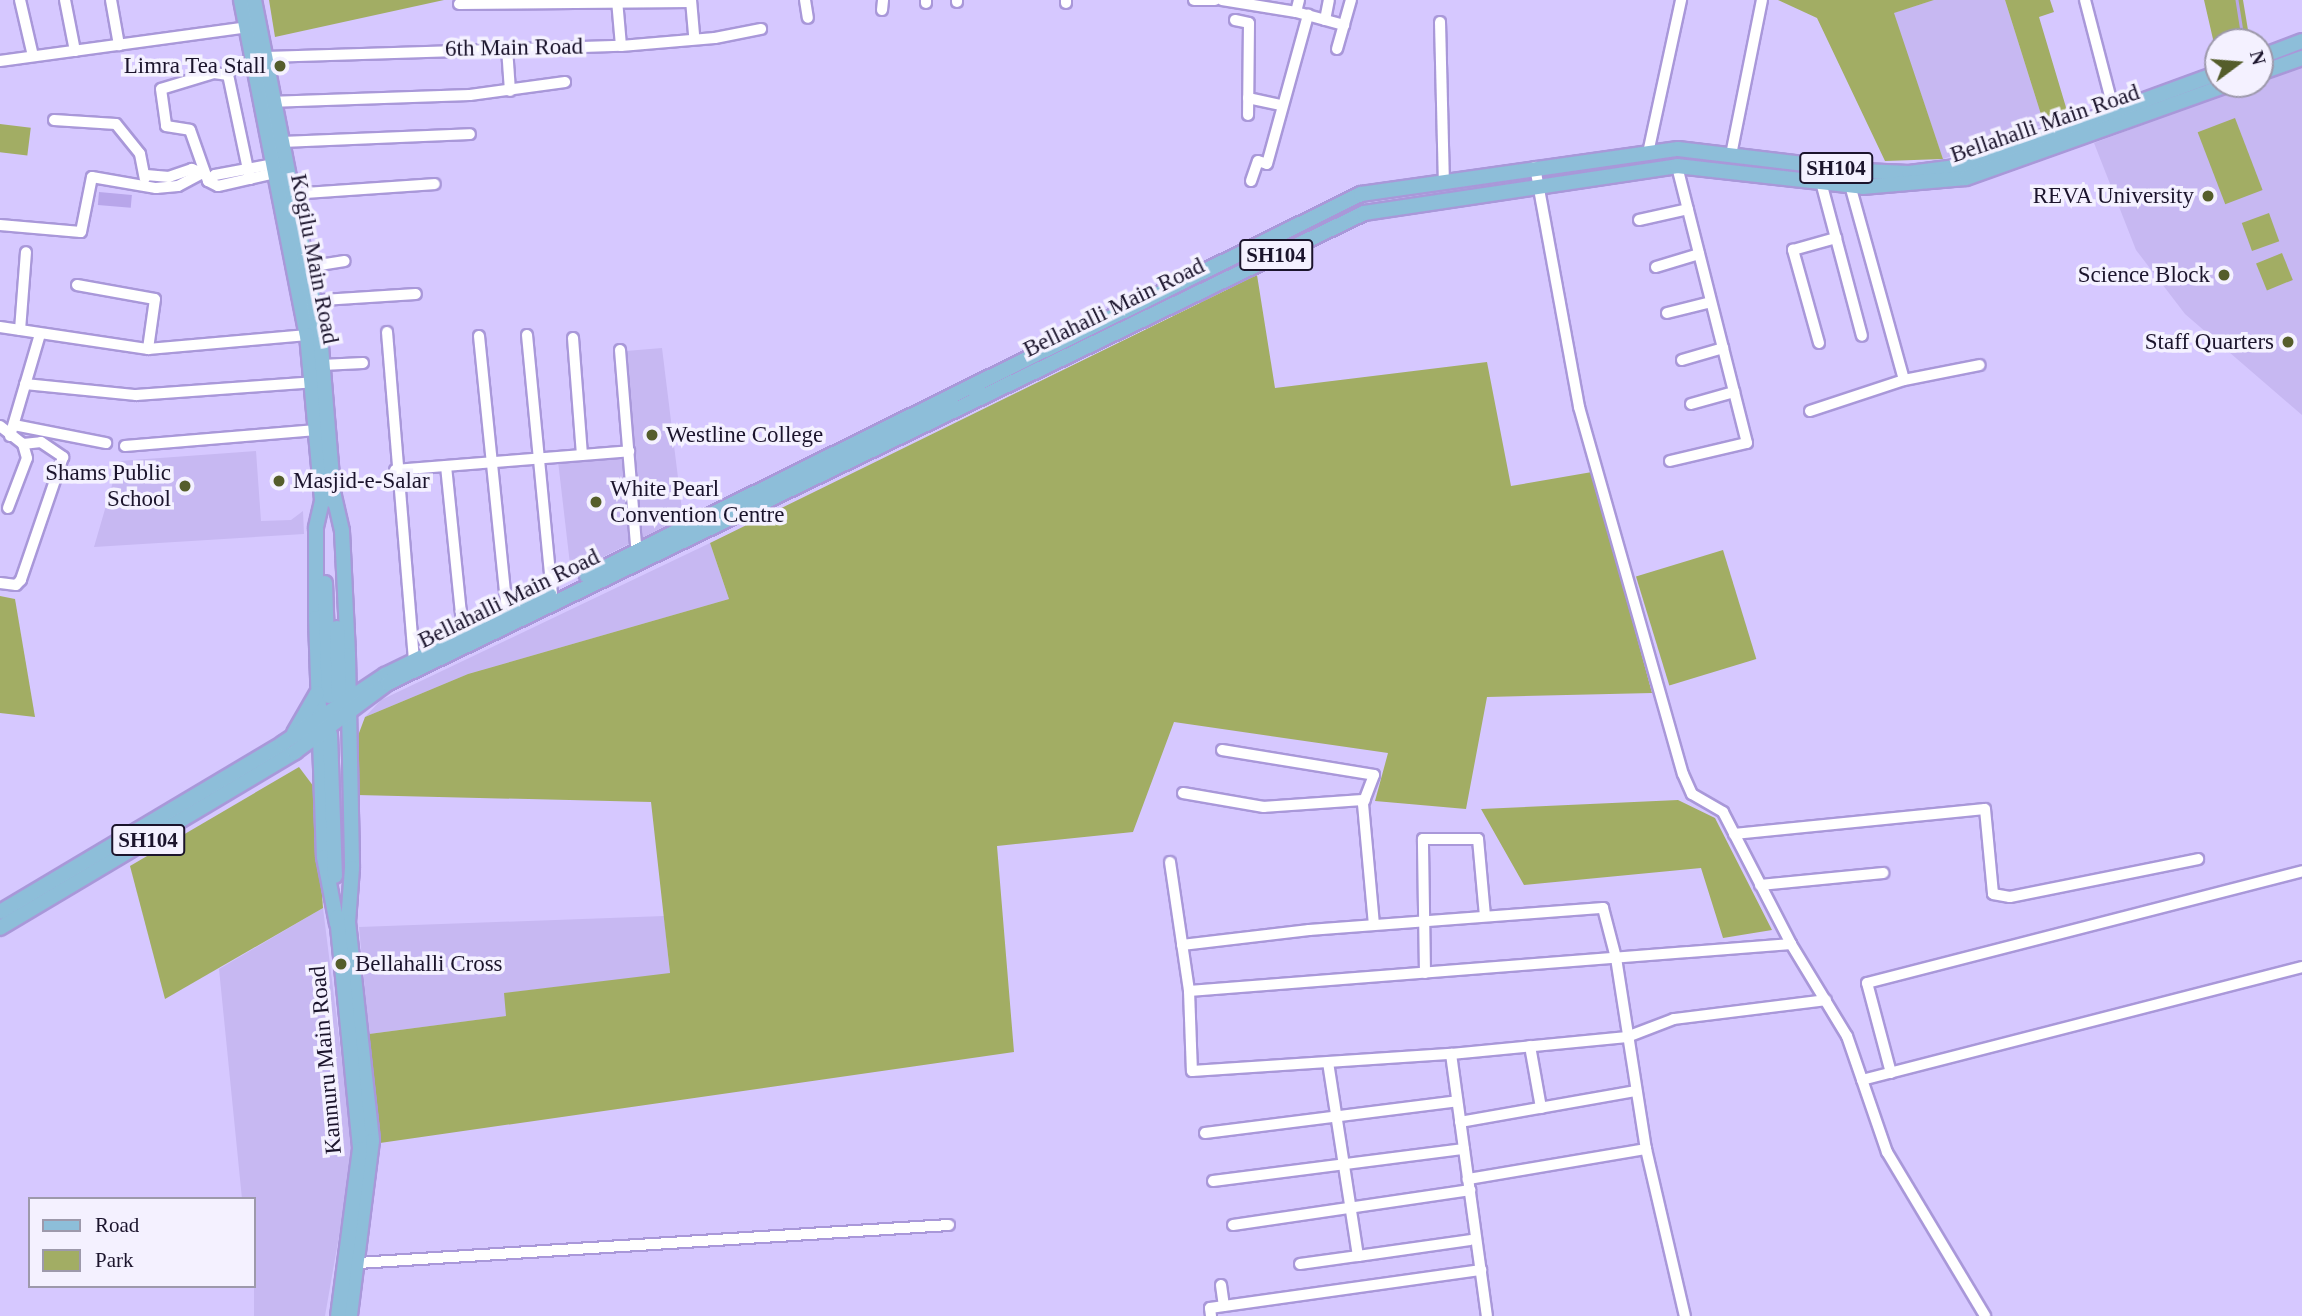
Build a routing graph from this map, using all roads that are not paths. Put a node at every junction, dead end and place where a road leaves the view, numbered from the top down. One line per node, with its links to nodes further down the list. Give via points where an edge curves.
1 (20, 0): 36 (street)
2 (65, 0): 34 (street)
3 (111, 0): 30 (street)
4 (241, 0): 26 (main road, Kogilu Main Road)
5 (254, 0): 37 (main road, Kogilu Main Road)
6 (617, 0): 17 (street); 18 (street); 31 (street)
7 (805, 0): 21 (street)
8 (1194, 0): 9 (street)
9 (1215, 0)
10 (1222, 0): 19 (street)
11 (1299, 0): 19 (street)
12 (1329, 0): 23 (street)
13 (1351, 0): 25 (street)
14 (1681, 0): 53 (street)
15 (1762, 0): 54 (street)
16 (2085, 0): 48 (street)
17 (691, 1): 28 (street)
18 (460, 4)
19 (1296, 12): 20 (street)
20 (1308, 15): 23 (street); 47 (street)
21 (808, 18)
22 (1235, 20): 45 (street, via 1249,23)
23 (1325, 20): 25 (street)
24 (1440, 22): 62 (street)
25 (1344, 25): 33 (street)
26 (247, 27): 30 (street); 46 (main road, Kogilu Main Road)
27 (761, 29): 28 (street, 6th Main Road)
28 (694, 38): 31 (street, 6th Main Road)
29 (2302, 41): 35 (main road)
30 (119, 45): 34 (street)
31 (621, 46): 32 (street, 6th Main Road)
32 (507, 48): 37 (street, 6th Main Road); 43 (street)
33 (1337, 49)
34 (75, 51): 36 (street)
35 (2274, 52)
36 (33, 56): 39 (street)
37 (266, 57): 46 (main road, Kogilu Main Road)
38 (2302, 58): 40 (main road)
39 (0, 61)
40 (2274, 68)
41 (2204, 78): 48 (main road, Bellahalli Main Road / SH104)
42 (565, 82): 43 (street)
43 (510, 91): 46 (street)
44 (2204, 93): 66 (main road, Bellahalli Main Road / SH104, via 1966,178 1888,187)
45 (1248, 98): 47 (street); 49 (street)
46 (268, 102): 52 (main road, Kogilu Main Road); 57 (main road, Kogilu Main Road)
47 (1282, 105): 61 (street, via 1267,164 1259,156)
48 (2114, 111): 54 (main road, Bellahalli Main Road / SH104, via 1989,160 1922,171 1862,171)
49 (1248, 115)
50 (54, 120): 60 (street, via 117,124 140,154)
51 (470, 134): 52 (street)
52 (282, 142): 67 (main road, Kogilu Main Road)
53 (1648, 153): 54 (main road, Bellahalli Main Road / SH104, via 1678,149); 56 (main road, Bellahalli Main Road / SH104)
54 (1731, 155)
55 (1677, 166): 63 (main road, Bellahalli Main Road / SH104); 65 (main road, Bellahalli Main Road / SH104); 68 (street)
56 (1535, 167): 62 (main road, Bellahalli Main Road / SH104); 65 (street)
57 (274, 169): 58 (street); 79 (main road, Kogilu Main Road)
58 (249, 174): 59 (street, via 218,186); 59 (street, via 225,72 162,89 166,126 190,130)
59 (205, 177): 60 (street, via 178,186)
60 (144, 180): 70 (street, via 92,177 81,232)
61 (1251, 181)
62 (1444, 181): 120 (main road, Bellahalli Main Road / SH104, via 1361,194)
63 (1821, 182): 66 (main road, Bellahalli Main Road / SH104); 71 (street)
64 (435, 184): 67 (street)
65 (1538, 184): 120 (main road, Bellahalli Main Road / SH104, via 1364,213); 136 (street, via 1579,407 1683,774 1692,794 1723,812)
66 (1850, 185): 99 (street)
67 (292, 194): 75 (main road, Kogilu Main Road)
68 (1688, 209): 69 (street); 73 (street)
69 (1639, 220)
70 (0, 225)
71 (1836, 238): 89 (street); 91 (street, via 1793,250)
72 (26, 252): 83 (street)
73 (1699, 254): 76 (street); 80 (street)
74 (345, 261): 75 (street)
75 (307, 267): 79 (main road, Kogilu Main Road)
76 (1656, 267)
77 (77, 285): 93 (street, via 155,299)
78 (416, 294): 79 (street)
79 (308, 300): 86 (main road, Kogilu Main Road); 97 (main road, Kogilu Main Road)
80 (1711, 302): 81 (street); 92 (street)
81 (1667, 313)
82 (0, 327): 83 (street)
83 (20, 330): 85 (street)
84 (387, 332): 117 (street)
85 (40, 334): 93 (street); 101 (street)
86 (307, 335): 93 (street); 100 (main road, Kogilu Main Road)
87 (527, 335): 113 (street)
88 (479, 336): 115 (street)
89 (1863, 336)
90 (573, 338): 112 (street)
91 (1819, 343)
92 (1723, 348): 95 (street); 102 (street)
93 (148, 349)
94 (620, 350): 111 (street)
95 (1682, 360)
96 (363, 363): 97 (street)
97 (322, 365): 100 (main road, Kogilu Main Road)
98 (1980, 365): 99 (street)
99 (1904, 380): 104 (street)
100 (318, 382): 101 (street, via 136,395); 107 (main road, Kogilu Main Road); 118 (main road, Kogilu Main Road)
101 (25, 383): 106 (street)
102 (1734, 393): 103 (street); 114 (street, via 1746,443)
103 (1691, 404)
104 (1810, 411)
105 (0, 426): 106 (street)
106 (12, 430): 108 (street); 109 (street)
107 (316, 430): 110 (street); 118 (main road, Kogilu Main Road)
108 (106, 443)
109 (23, 444): 119 (street, via 27,458); 121 (street, via 41,442 63,457 21,580 16,585)
110 (125, 446)
111 (629, 451): 112 (street); 120 (street)
112 (582, 455): 113 (street)
113 (536, 459): 115 (street); 122 (street)
114 (1670, 461)
115 (491, 462): 116 (street); 123 (street)
116 (446, 466): 117 (street); 124 (street)
117 (395, 470): 126 (street)
118 (328, 498): 125 (main road, via 342,531); 129 (main road); 129 (main road, Kogilu Main Road, via 316,528)
119 (8, 508)
120 (637, 557): 122 (main road, Bellahalli Main Road / SH104); 128 (main road, Bellahalli Main Road / SH104)
121 (0, 583)
122 (552, 594): 123 (main road, Bellahalli Main Road / SH104)
123 (508, 613): 124 (main road, Bellahalli Main Road / SH104)
124 (463, 634): 126 (main road, Bellahalli Main Road / SH104)
125 (348, 655): 127 (main road, via 349,666 360,677); 129 (main road)
126 (414, 659): 127 (main road, Bellahalli Main Road / SH104)
127 (385, 675): 129 (main road, Bellahalli Main Road / SH104)
128 (378, 691): 129 (main road, Bellahalli Main Road / SH104); 130 (main road, via 361,713)
129 (336, 701): 130 (main road, SH104); 130 (main road); 130 (main road); 131 (main road)
130 (331, 733): 131 (main road, SH104); 133 (main road); 145 (main road); 145 (main road, via 334,858)
131 (291, 746): 133 (main road); 142 (main road, SH104); 147 (main road, SH104)
132 (1222, 750): 135 (street, via 1374,775)
133 (321, 770): 145 (main road, via 324,858)
134 (1183, 793): 135 (street, via 1264,807)
135 (1364, 800): 146 (street)
136 (1734, 834): 137 (street, via 1984,809 1993,894 2010,897); 141 (street)
137 (2198, 859)
138 (1170, 862): 148 (street)
139 (2302, 871): 159 (street, via 1867,983)
140 (1883, 873): 141 (street)
141 (1760, 885): 149 (street)
142 (0, 912)
143 (1485, 916): 144 (street); 144 (street, via 1478,839 1423,839); 150 (street, via 1603,908)
144 (1426, 921): 146 (street); 152 (street)
145 (343, 923): 177 (main road, via 372,1141); 182 (main road, Kannuru Main Road, via 360,1149)
146 (1374, 925): 148 (street)
147 (0, 928)
148 (1182, 944): 153 (street)
149 (1791, 944): 150 (street); 154 (street)
150 (1616, 958): 152 (street); 155 (street)
151 (2302, 967): 159 (street)
152 (1425, 973): 153 (street)
153 (1189, 990): 158 (street, via 1192,1071)
154 (1825, 1000): 155 (street, via 1674,1019); 160 (street, via 1847,1036)
155 (1627, 1037): 156 (street); 161 (street)
156 (1530, 1046): 157 (street); 163 (street)
157 (1451, 1054): 158 (street); 162 (street)
158 (1328, 1062): 164 (street)
159 (1891, 1073): 160 (street)
160 (1862, 1080): 187 (street, via 1887,1152)
161 (1636, 1091): 163 (street); 168 (street)
162 (1457, 1101): 164 (street); 165 (street)
163 (1541, 1108): 165 (street)
164 (1335, 1118): 166 (street); 169 (street)
165 (1460, 1122): 167 (street)
166 (1205, 1133)
167 (1464, 1149): 169 (street); 171 (street)
168 (1646, 1149): 171 (street); 186 (street)
169 (1341, 1165): 170 (street); 172 (street)
170 (1213, 1181)
171 (1469, 1185): 172 (street); 179 (street)
172 (1347, 1208): 173 (street); 176 (street)
173 (1233, 1225)
174 (948, 1226): 177 (street)
175 (1469, 1240): 176 (street)
176 (1358, 1256): 178 (street)
177 (358, 1264): 183 (main road)
178 (1300, 1264)
179 (1480, 1270): 181 (street); 185 (street)
180 (1221, 1285): 181 (street)
181 (1224, 1306): 184 (street, via 1210,1308)
182 (338, 1316)
183 (350, 1316)
184 (1211, 1316)
185 (1487, 1316)
186 (1685, 1316)
187 (1985, 1316)

